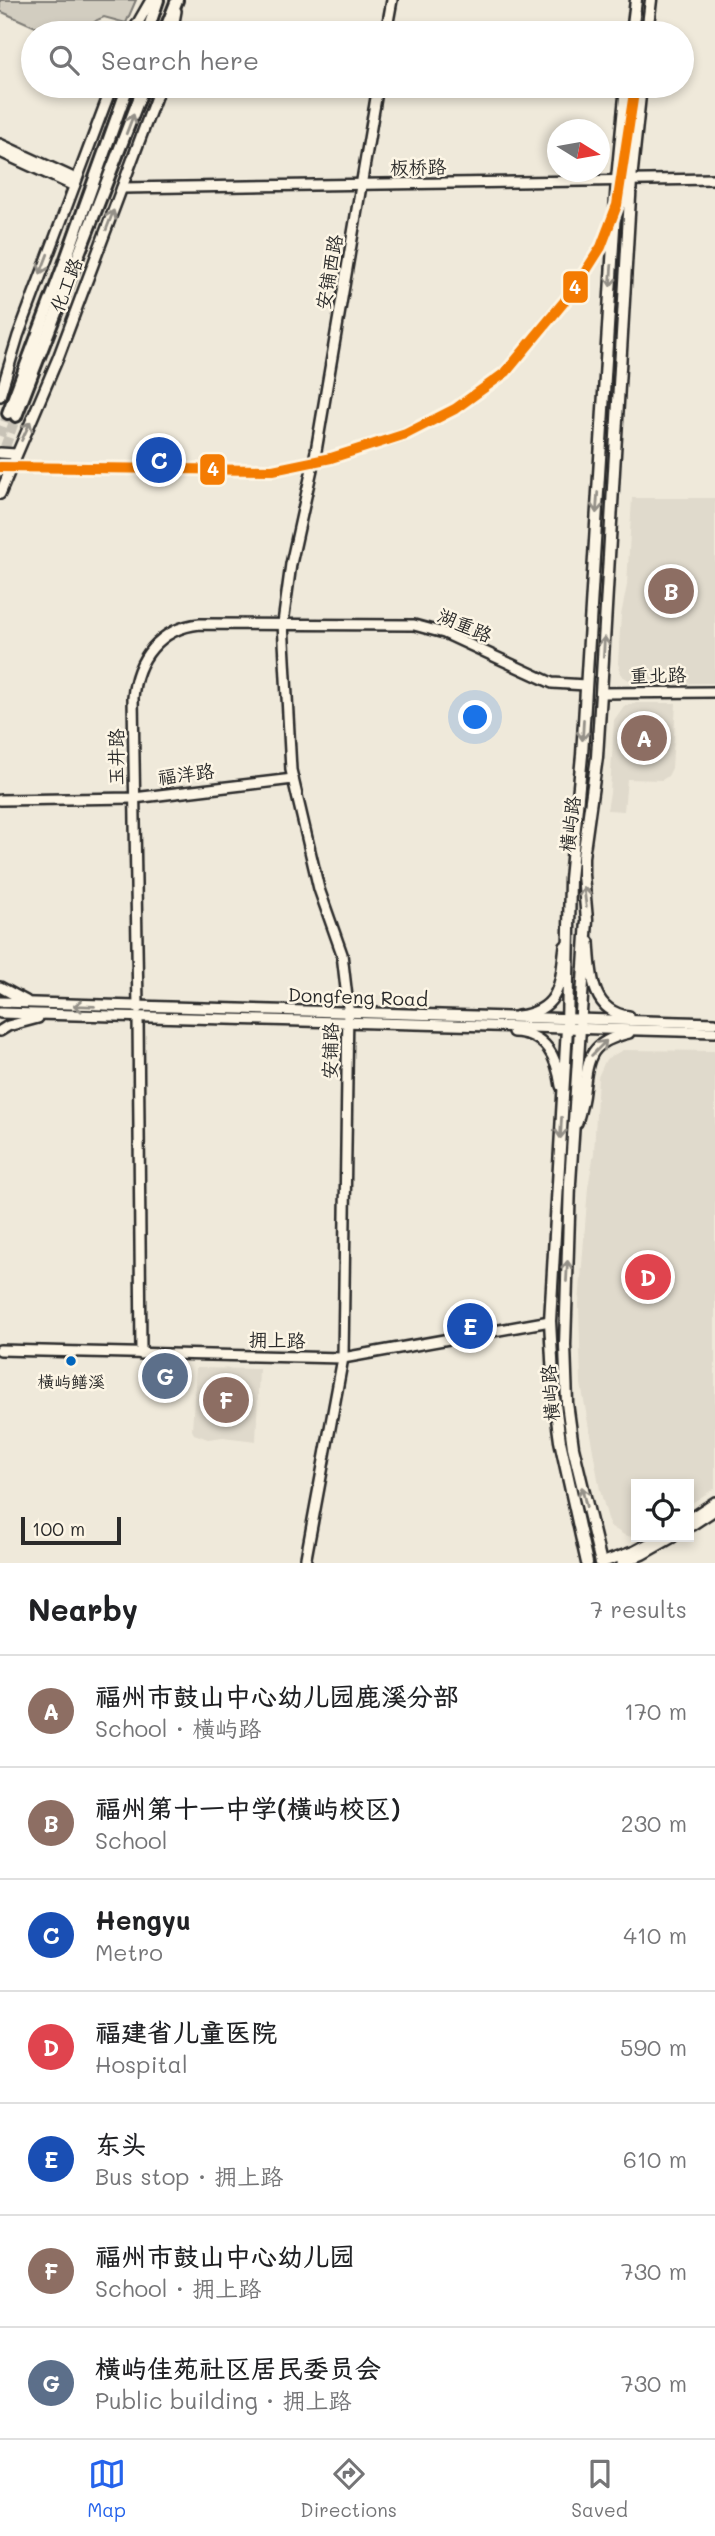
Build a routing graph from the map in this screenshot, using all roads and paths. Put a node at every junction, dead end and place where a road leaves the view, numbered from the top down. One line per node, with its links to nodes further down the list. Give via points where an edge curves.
1 (151, 0): 7 (street)
2 (158, 0): 8 (highway)
3 (177, 0): 9 (highway); 10 (street)
4 (392, 0): 11 (street)
5 (636, 0): 12 (main road)
6 (651, 0): 13 (main road)
7 (139, 21)
8 (150, 21)
9 (169, 21)
10 (174, 21)
11 (388, 21)
12 (633, 21)
13 (648, 21)
14 (107, 98): 26 (street)
15 (124, 98): 16 (highway, 化工路, one-way to 16, via 12,415)
16 (139, 98)
17 (156, 98): 28 (street, 化工路)
18 (376, 98): 27 (street, 安铺西路)
19 (625, 98): 23 (main road, 横屿路)
20 (640, 98): 25 (main road, 横屿路)
21 (0, 144): 26 (street)
22 (0, 152): 26 (street)
23 (617, 179): 25 (street, 板桥路); 27 (street, 板桥路); 38 (main road, 横屿路, one-way to 38)
24 (715, 179): 25 (street, 板桥路)
25 (631, 180): 40 (main road, 横屿路, one-way to 25)
26 (75, 183): 29 (street, one-way to 29)
27 (362, 186): 28 (street, 板桥路); 35 (street, 安铺西路)
28 (122, 188): 33 (street, 化工路, one-way to 28, via 58,358)
29 (7, 370): 30 (street); 31 (street)
30 (0, 382)
31 (0, 397)
32 (0, 453): 33 (street)
33 (14, 457): 34 (street); 36 (street, 化工路)
34 (0, 459)
35 (313, 464): 37 (street, 安铺路, via 288,577)
36 (0, 494)
37 (283, 623): 38 (street, 湖重路, via 420,625 552,683); 41 (street, 安铺路); 42 (street, 玉井路, via 193,625 172,631 156,644 135,682)
38 (586, 685): 44 (main road, 横屿路, one-way to 44)
39 (715, 692): 40 (street, 重北路)
40 (601, 693): 45 (main road, 横屿路, one-way to 40, via 583,857)
41 (293, 779): 42 (street, 福洋路); 52 (street, 安铺路, via 319,889 342,954)
42 (134, 798): 43 (street, 福洋路); 49 (street, 玉井路)
43 (0, 800)
44 (569, 920): 53 (street, via 562,975 554,998 530,1014); 55 (main road, 横屿路)
45 (587, 920): 54 (street, via 592,981 603,1003 622,1016); 56 (main road, 横屿路)
46 (0, 987): 48 (street)
47 (0, 1002): 48 (street, Dongfeng Road)
48 (31, 1004): 49 (street, Dongfeng Road, one-way to 48)
49 (138, 1012): 51 (street, Dongfeng Road); 52 (street, Dongfeng Road); 66 (street, 玉井路)
50 (0, 1013): 51 (street, Dongfeng Road)
51 (60, 1015): 60 (street)
52 (348, 1018): 53 (street, Dongfeng Road); 58 (street, Dongfeng Road); 67 (street, 安铺路)
53 (491, 1019): 55 (street, Dongfeng Road)
54 (693, 1023): 56 (street, Dongfeng Road); 57 (street, Dongfeng Road)
55 (567, 1024): 56 (street, Dongfeng Road); 58 (street, Dongfeng Road); 62 (main road, 横屿路)
56 (581, 1024): 59 (street, Dongfeng Road); 63 (main road, 横屿路)
57 (715, 1024)
58 (467, 1025): 62 (street, via 478,1031 527,1033 542,1042 556,1063)
59 (641, 1030): 61 (street, Dongfeng Road); 63 (street, one-way to 59, via 593,1052 612,1037)
60 (0, 1031)
61 (715, 1032)
62 (563, 1103): 64 (main road, 横屿路, one-way to 64)
63 (575, 1135): 76 (main road, 横屿路, one-way to 63, via 576,1461 566,1381 565,1301)
64 (550, 1321): 67 (street, 拥上路); 75 (main road, 横屿路, via 558,1433)
65 (0, 1350): 66 (street, 拥上路)
66 (141, 1354): 67 (street, 拥上路)
67 (343, 1358): 74 (street, 安铺路)
68 (715, 1502): 70 (street)
69 (715, 1510): 71 (street)
70 (694, 1516)
71 (694, 1524)
72 (652, 1542): 76 (street)
73 (664, 1542): 77 (street)
74 (305, 1563)
75 (587, 1563)
76 (601, 1563)
77 (622, 1563)

